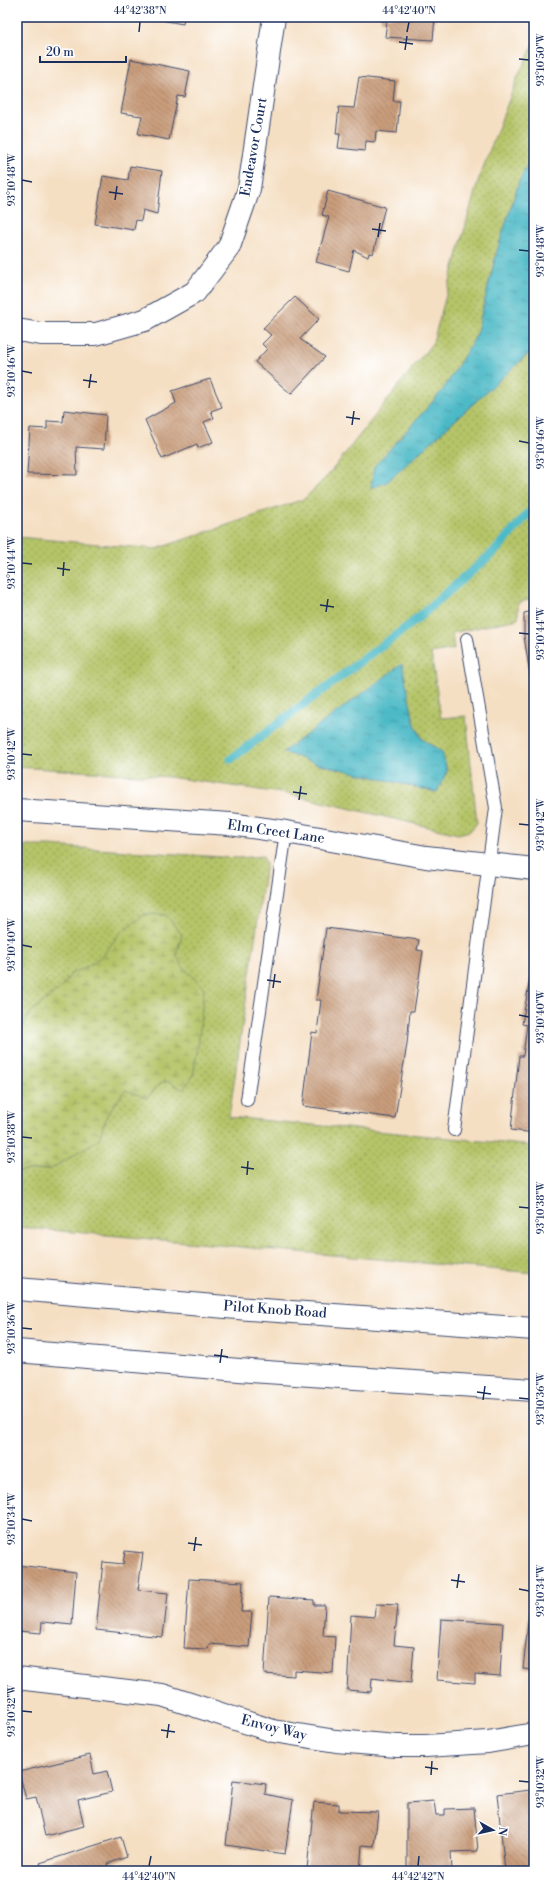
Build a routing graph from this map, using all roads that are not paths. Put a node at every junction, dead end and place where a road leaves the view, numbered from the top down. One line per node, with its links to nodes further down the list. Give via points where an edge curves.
1 (274, 17): 2 (street, Endeavor Court, via 249,189 229,247 195,292 146,320 96,334 41,334)
2 (17, 330)
3 (467, 639): 6 (lane, via 496,808)
4 (17, 810): 5 (street, Elm Creet Lane, via 230,824)
5 (286, 832): 6 (street, Elm Creet Lane, via 426,857); 8 (lane)
6 (489, 864): 7 (street, Elm Creet Lane); 9 (lane)
7 (534, 869)
8 (247, 1100)
9 (454, 1130)
10 (17, 1289): 11 (street, Pilot Knob Road)
11 (534, 1329)
12 (17, 1351): 13 (street, via 258,1372)
13 (534, 1390)
14 (17, 1678): 15 (street, Envoy Way, via 162,1695 273,1731 336,1741 426,1746 488,1742)
15 (534, 1734)

